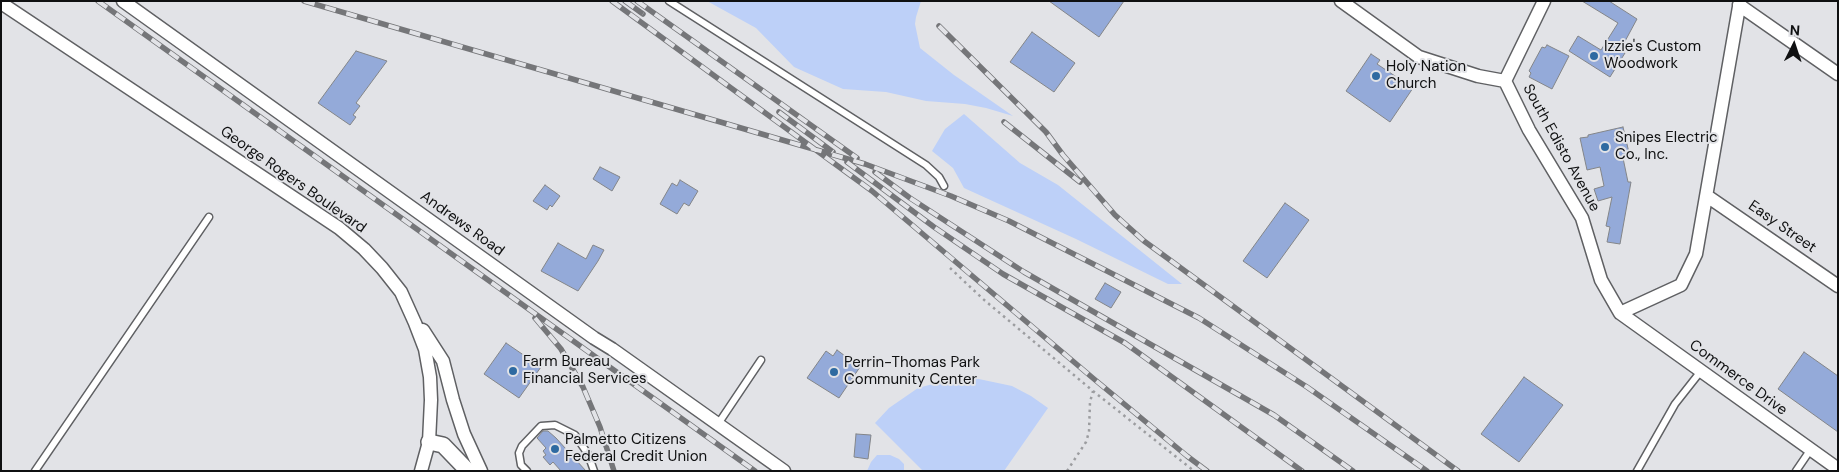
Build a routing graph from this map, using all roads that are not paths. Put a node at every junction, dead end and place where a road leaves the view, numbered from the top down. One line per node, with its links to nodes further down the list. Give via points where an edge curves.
1 (123, 1): 17 (street, Andrews Road)
2 (669, 1): 9 (lane, via 926,165)
3 (1341, 1): 8 (street, via 1419,57)
4 (1544, 1): 8 (street, South Edisto Avenue)
5 (1, 3): 13 (street, George Rogers Boulevard, via 339,228 382,268)
6 (1739, 3): 7 (street); 10 (street)
7 (1838, 74)
8 (1505, 81): 14 (street, South Edisto Avenue, via 1529,130 1582,218 1600,280)
9 (944, 186)
10 (1707, 196): 12 (street, Easy Street); 14 (street, via 1696,254 1680,285)
11 (209, 217): 21 (lane)
12 (1838, 286)
13 (407, 305): 18 (street, George Rogers Boulevard, via 425,349 430,377); 24 (street, via 443,361 464,434)
14 (1620, 313): 16 (street, Commerce Drive)
15 (761, 360): 17 (lane)
16 (1701, 371): 19 (street, Commerce Drive); 28 (lane, via 1675,404)
17 (718, 424): 27 (street, Andrews Road)
18 (429, 442): 22 (street, George Rogers Boulevard); 23 (street, via 443,446)
19 (1811, 449): 20 (street, Commerce Drive); 29 (lane)
20 (1838, 468)
21 (35, 471)
22 (420, 471)
23 (468, 471)
24 (481, 471)
25 (527, 471): 26 (lane, via 519,453 522,446 542,426 555,425 575,435 588,454)
26 (594, 471)
27 (784, 471)
28 (1637, 471)
29 (1796, 471)

